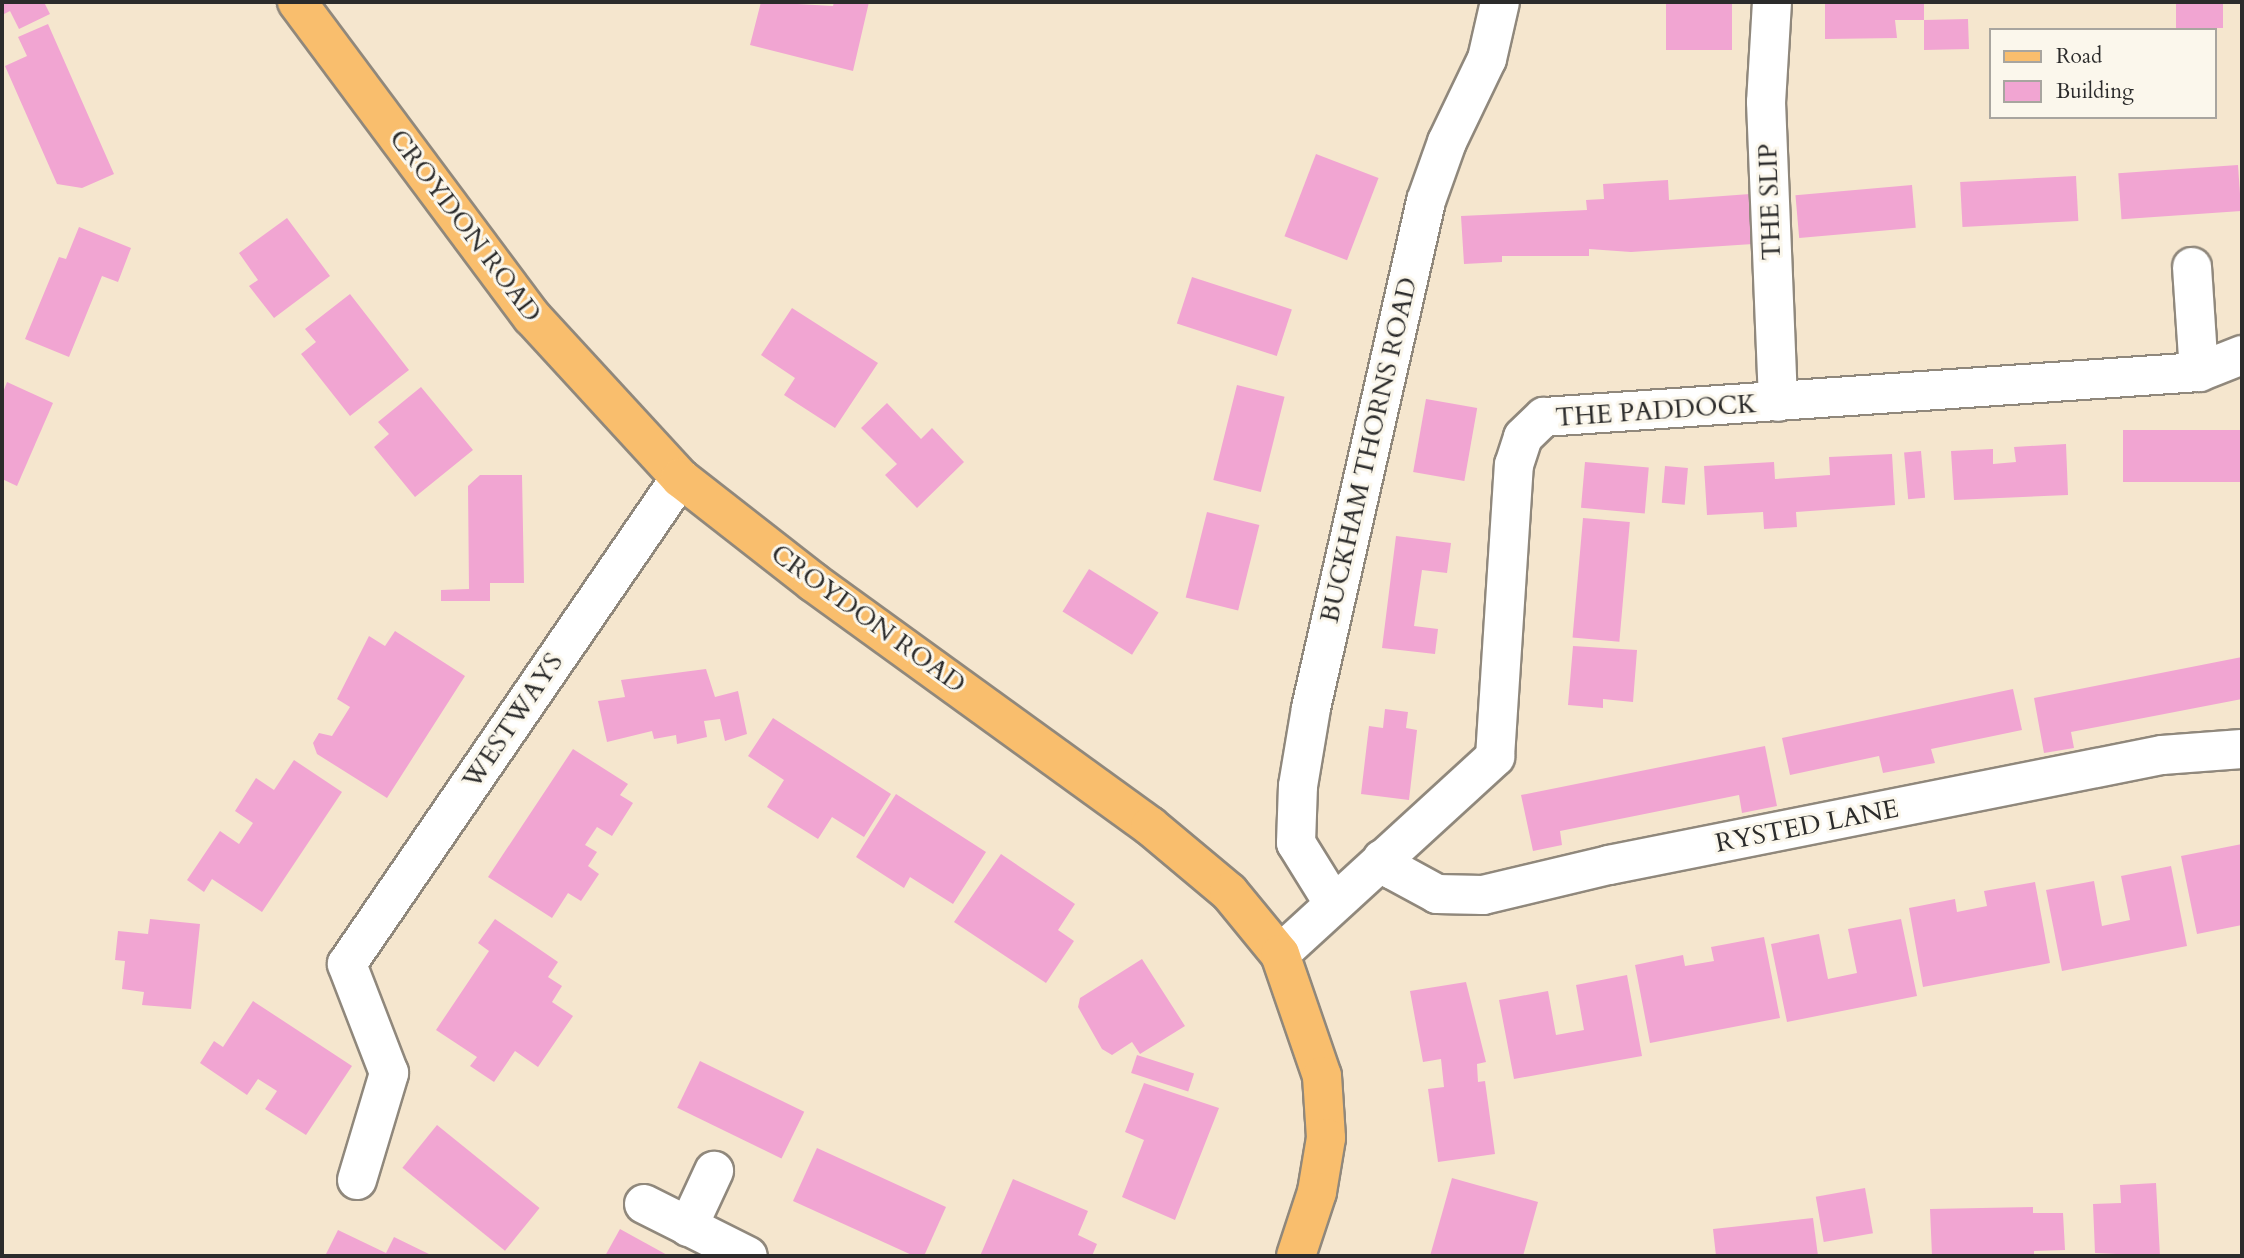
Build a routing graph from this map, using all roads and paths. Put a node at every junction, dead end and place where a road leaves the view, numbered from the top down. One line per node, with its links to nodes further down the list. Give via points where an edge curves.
1 (297, 2): 8 (main road, CROYDON ROAD, via 533,317)
2 (1500, 2): 11 (street, BUCKHAM THORNS ROAD, via 1487,59 1426,201 1311,708 1298,786 1296,843)
3 (1772, 2): 7 (street, THE SLIP, via 1766,102)
4 (2192, 267): 6 (street)
5 (2242, 355): 6 (street, THE PADDOCK)
6 (2199, 373): 7 (street, THE PADDOCK)
7 (1778, 402): 10 (street, THE PADDOCK, via 1576,412 1544,417 1523,437 1514,465 1495,757)
8 (680, 478): 12 (main road, CROYDON ROAD, via 813,582 1150,826 1228,892); 14 (street, WESTWAYS, via 346,964 389,1073)
9 (2242, 749): 10 (street, RYSTED LANE, via 2162,755 1622,862 1483,895 1437,894)
10 (1382, 859): 11 (street, THE PADDOCK)
11 (1332, 901): 12 (street, THE PADDOCK)
12 (1280, 954): 18 (main road, CROYDON ROAD, via 1322,1076 1326,1138 1317,1192)
13 (714, 1171): 16 (street)
14 (357, 1180)
15 (644, 1204): 16 (street)
16 (688, 1227): 17 (street)
17 (748, 1256)
18 (1296, 1256)

